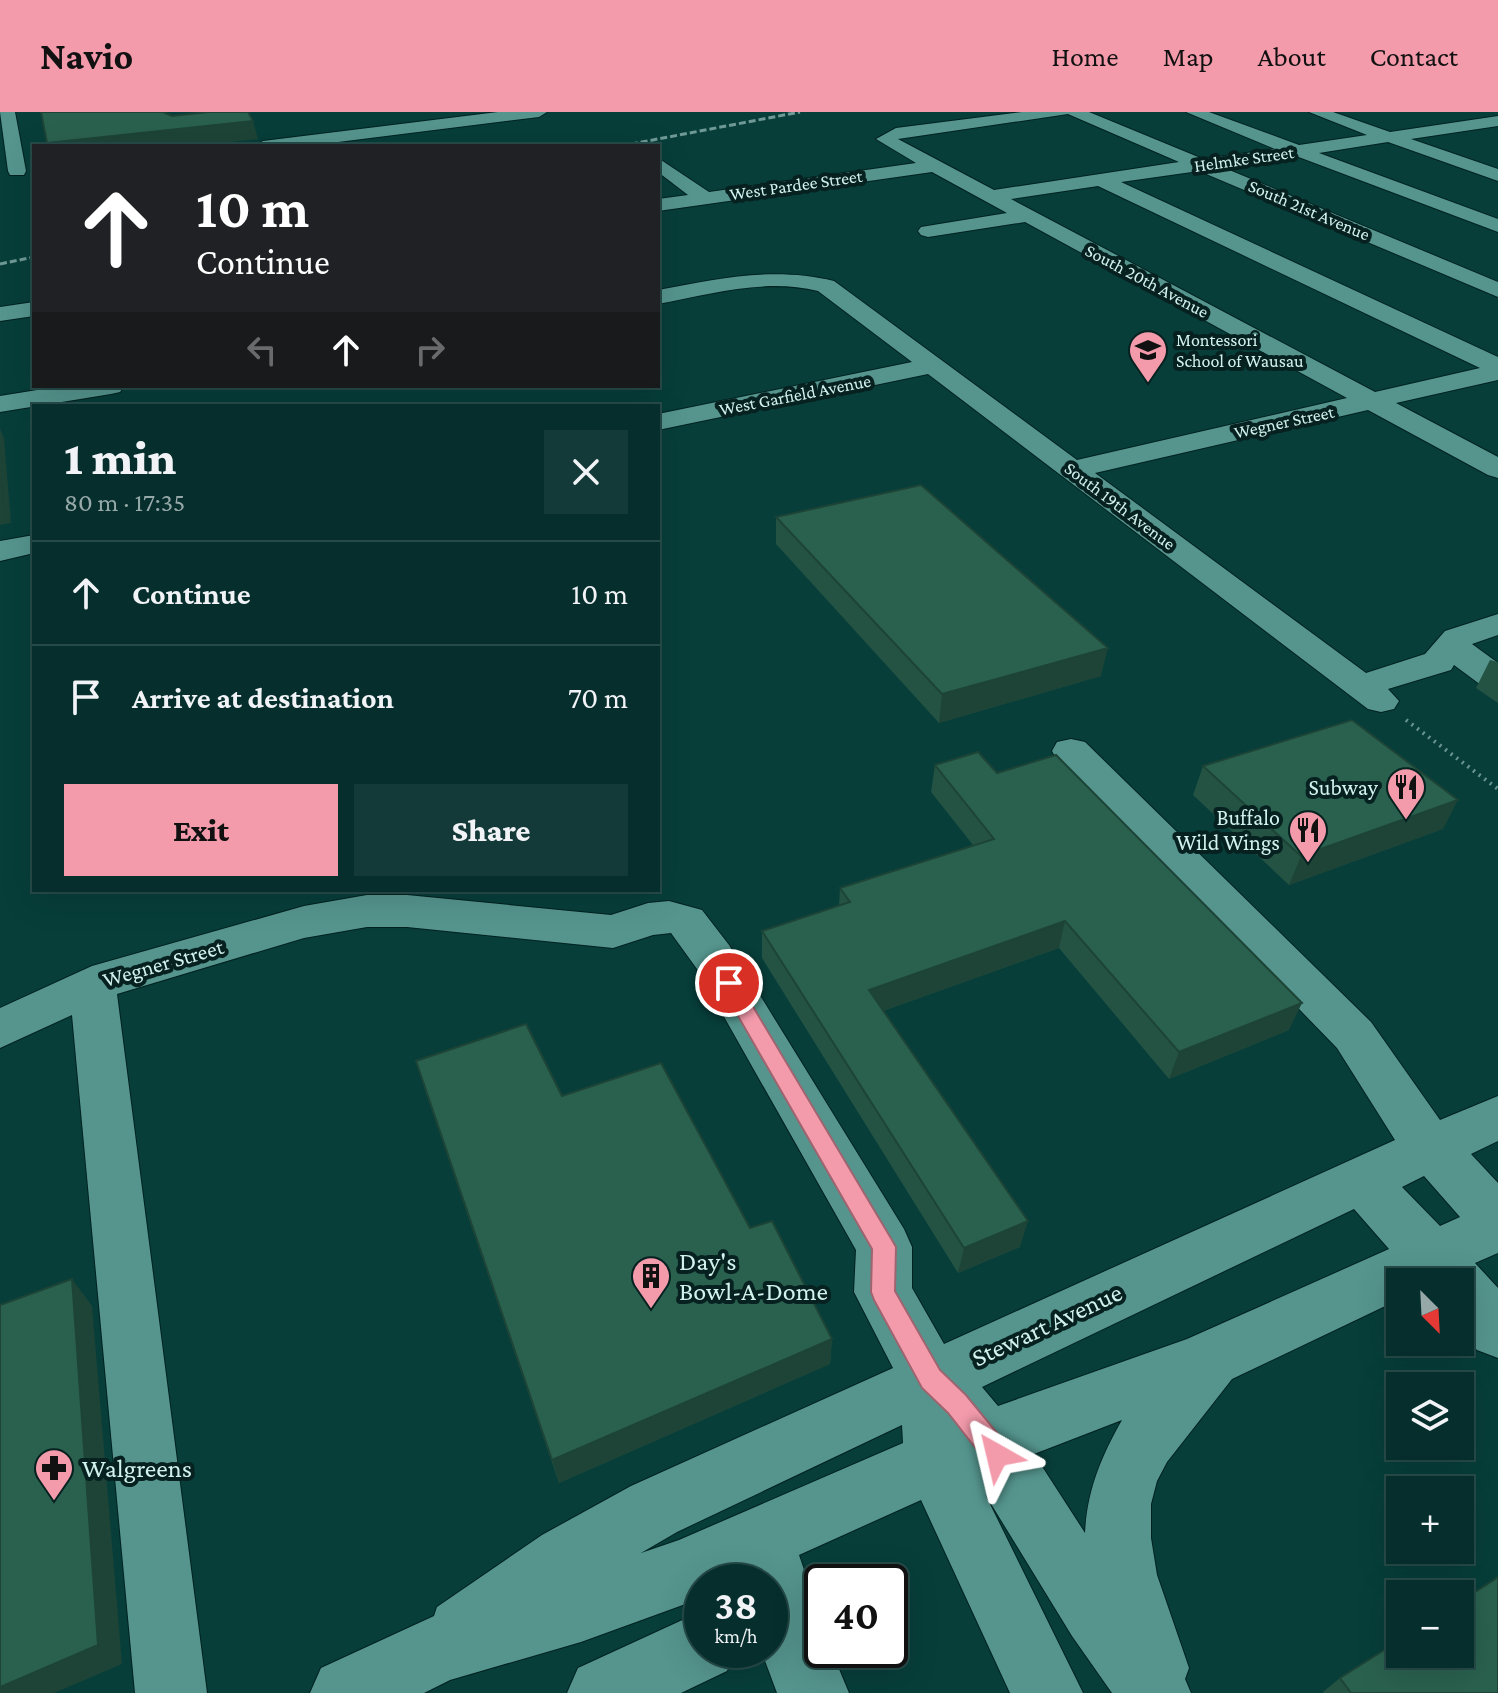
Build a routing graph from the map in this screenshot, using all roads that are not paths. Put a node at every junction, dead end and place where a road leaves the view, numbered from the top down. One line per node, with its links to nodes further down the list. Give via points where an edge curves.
1 (7, 112): 18 (street)
2 (349, 112): 10 (street)
3 (539, 112): 10 (street)
4 (1061, 112): 17 (street, South 20th Avenue, via 886,137)
5 (1075, 112): 16 (street, South 21st Avenue)
6 (1194, 112): 14 (street)
7 (1317, 112): 11 (street)
8 (1495, 123): 11 (street, Helmke Street)
9 (291, 124): 12 (street)
10 (367, 134): 12 (street)
11 (1390, 137): 14 (street, Helmke Street); 19 (street)
12 (303, 142): 13 (street)
13 (283, 144)
14 (1297, 151): 16 (street, Helmke Street); 25 (street)
15 (660, 164): 22 (street)
16 (1201, 165): 20 (street, Helmke Street); 27 (street, South 21st Avenue)
17 (933, 166): 21 (street, South 20th Avenue); 22 (street, West Pardee Street)
18 (17, 171)
19 (1498, 175)
20 (1101, 180): 21 (street, Helmke Street); 32 (street)
21 (990, 196): 24 (street, South 20th Avenue)
22 (705, 198): 23 (street, West Pardee Street)
23 (660, 205)
24 (1026, 216): 26 (street); 34 (street, South 20th Avenue)
25 (1498, 226)
26 (928, 231)
27 (1498, 290)
28 (660, 297): 31 (street, South 19th Avenue, via 799,279 826,286)
29 (32, 309): 30 (street)
30 (0, 314)
31 (932, 366): 36 (street, West Garfield Avenue); 38 (street, South 19th Avenue)
32 (1498, 370): 34 (street, Wegner Street)
33 (99, 388): 35 (street)
34 (1373, 402): 37 (street, South 20th Avenue); 38 (street, Wegner Street)
35 (0, 404)
36 (660, 422)
37 (1498, 469)
38 (1070, 470): 42 (street, South 19th Avenue, via 1371,693 1438,662)
39 (32, 544): 40 (street)
40 (0, 551)
41 (1498, 624): 42 (street)
42 (1455, 644): 43 (street)
43 (1495, 673)
44 (1071, 751): 48 (street, via 1354,1035)
45 (92, 984): 46 (street, Wegner Street); 57 (street, Wegner Street, via 333,915 407,911 613,932 648,919 686,921 884,1247 883,1292); 63 (street)
46 (0, 1029)
47 (1498, 1117): 48 (street, Stewart Avenue)
48 (1432, 1147): 49 (street, Stewart Avenue); 50 (street)
49 (1361, 1180): 51 (street); 57 (street, Stewart Avenue)
50 (1498, 1224): 52 (street, Stewart Avenue)
51 (1442, 1268)
52 (1457, 1268)
53 (1386, 1298): 56 (street, Stewart Avenue)
54 (1474, 1304): 55 (street)
55 (1498, 1330)
56 (1217, 1356): 58 (street, Stewart Avenue); 68 (street, via 1155,1422 1130,1464 1118,1498 1118,1540 1127,1592)
57 (931, 1379): 58 (street, via 932,1423); 60 (street, Stewart Avenue, via 654,1509 566,1559)
58 (964, 1451): 59 (street, Stewart Avenue); 66 (street, via 950,1493); 67 (street)
59 (761, 1539): 60 (street, Stewart Avenue, via 581,1608); 62 (street)
60 (441, 1648): 64 (street, Stewart Avenue)
61 (684, 1655): 65 (street)
62 (794, 1667)
63 (171, 1693)
64 (346, 1693)
65 (603, 1693)
66 (1047, 1693)
67 (1155, 1693)
68 (1164, 1693)

